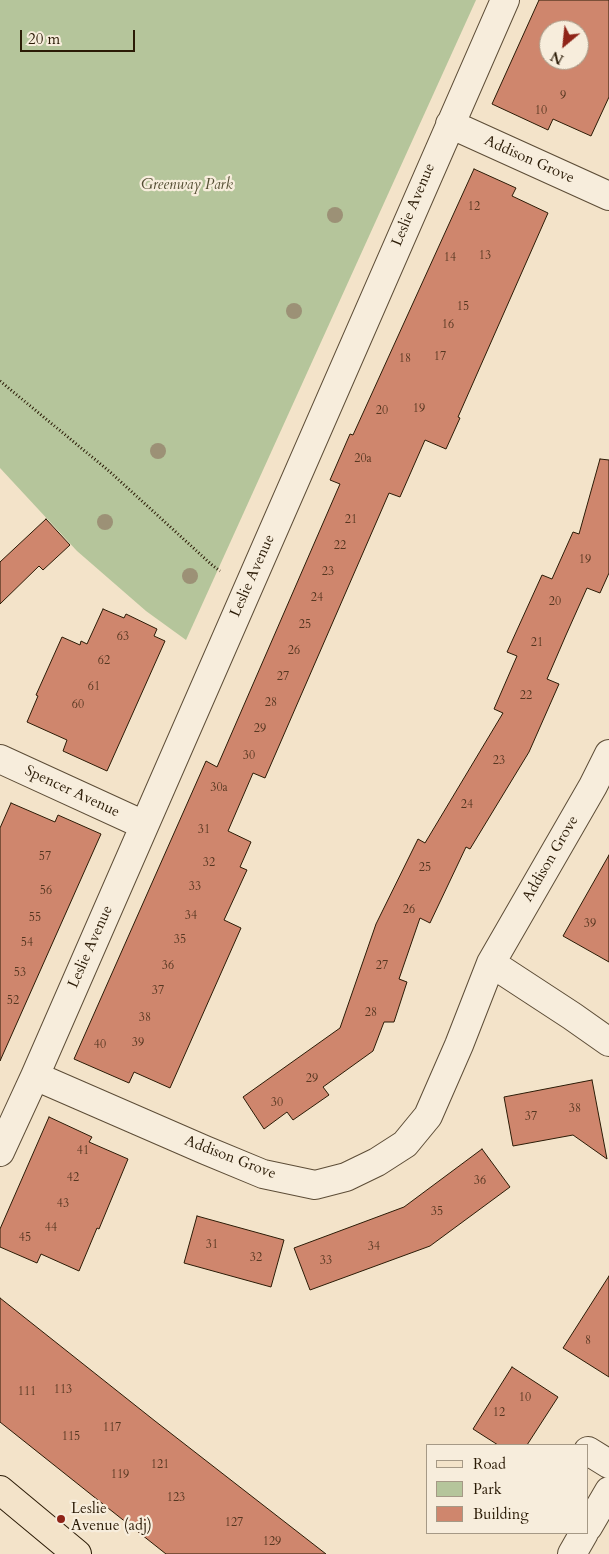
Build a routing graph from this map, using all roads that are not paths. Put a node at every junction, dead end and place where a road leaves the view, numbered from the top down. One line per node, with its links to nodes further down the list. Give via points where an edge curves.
1 (505, 0): 2 (street, Leslie Avenue)
2 (450, 124): 3 (street, Addison Grove); 6 (street, Leslie Avenue)
3 (609, 196)
4 (609, 754): 7 (street, Addison Grove)
5 (0, 759): 6 (street, Spencer Avenue)
6 (144, 825): 9 (street, Leslie Avenue)
7 (491, 963): 8 (street); 9 (street, Addison Grove, via 428,1116 405,1144 377,1162 346,1177 315,1185 263,1174)
8 (609, 1042)
9 (35, 1076): 10 (street, Leslie Avenue)
10 (0, 1152)
11 (589, 1452): 12 (street)
12 (609, 1464)
13 (0, 1490): 17 (main road)
14 (609, 1491): 15 (street)
15 (589, 1525)
16 (583, 1534): 18 (street)
17 (77, 1554)
18 (572, 1554)

